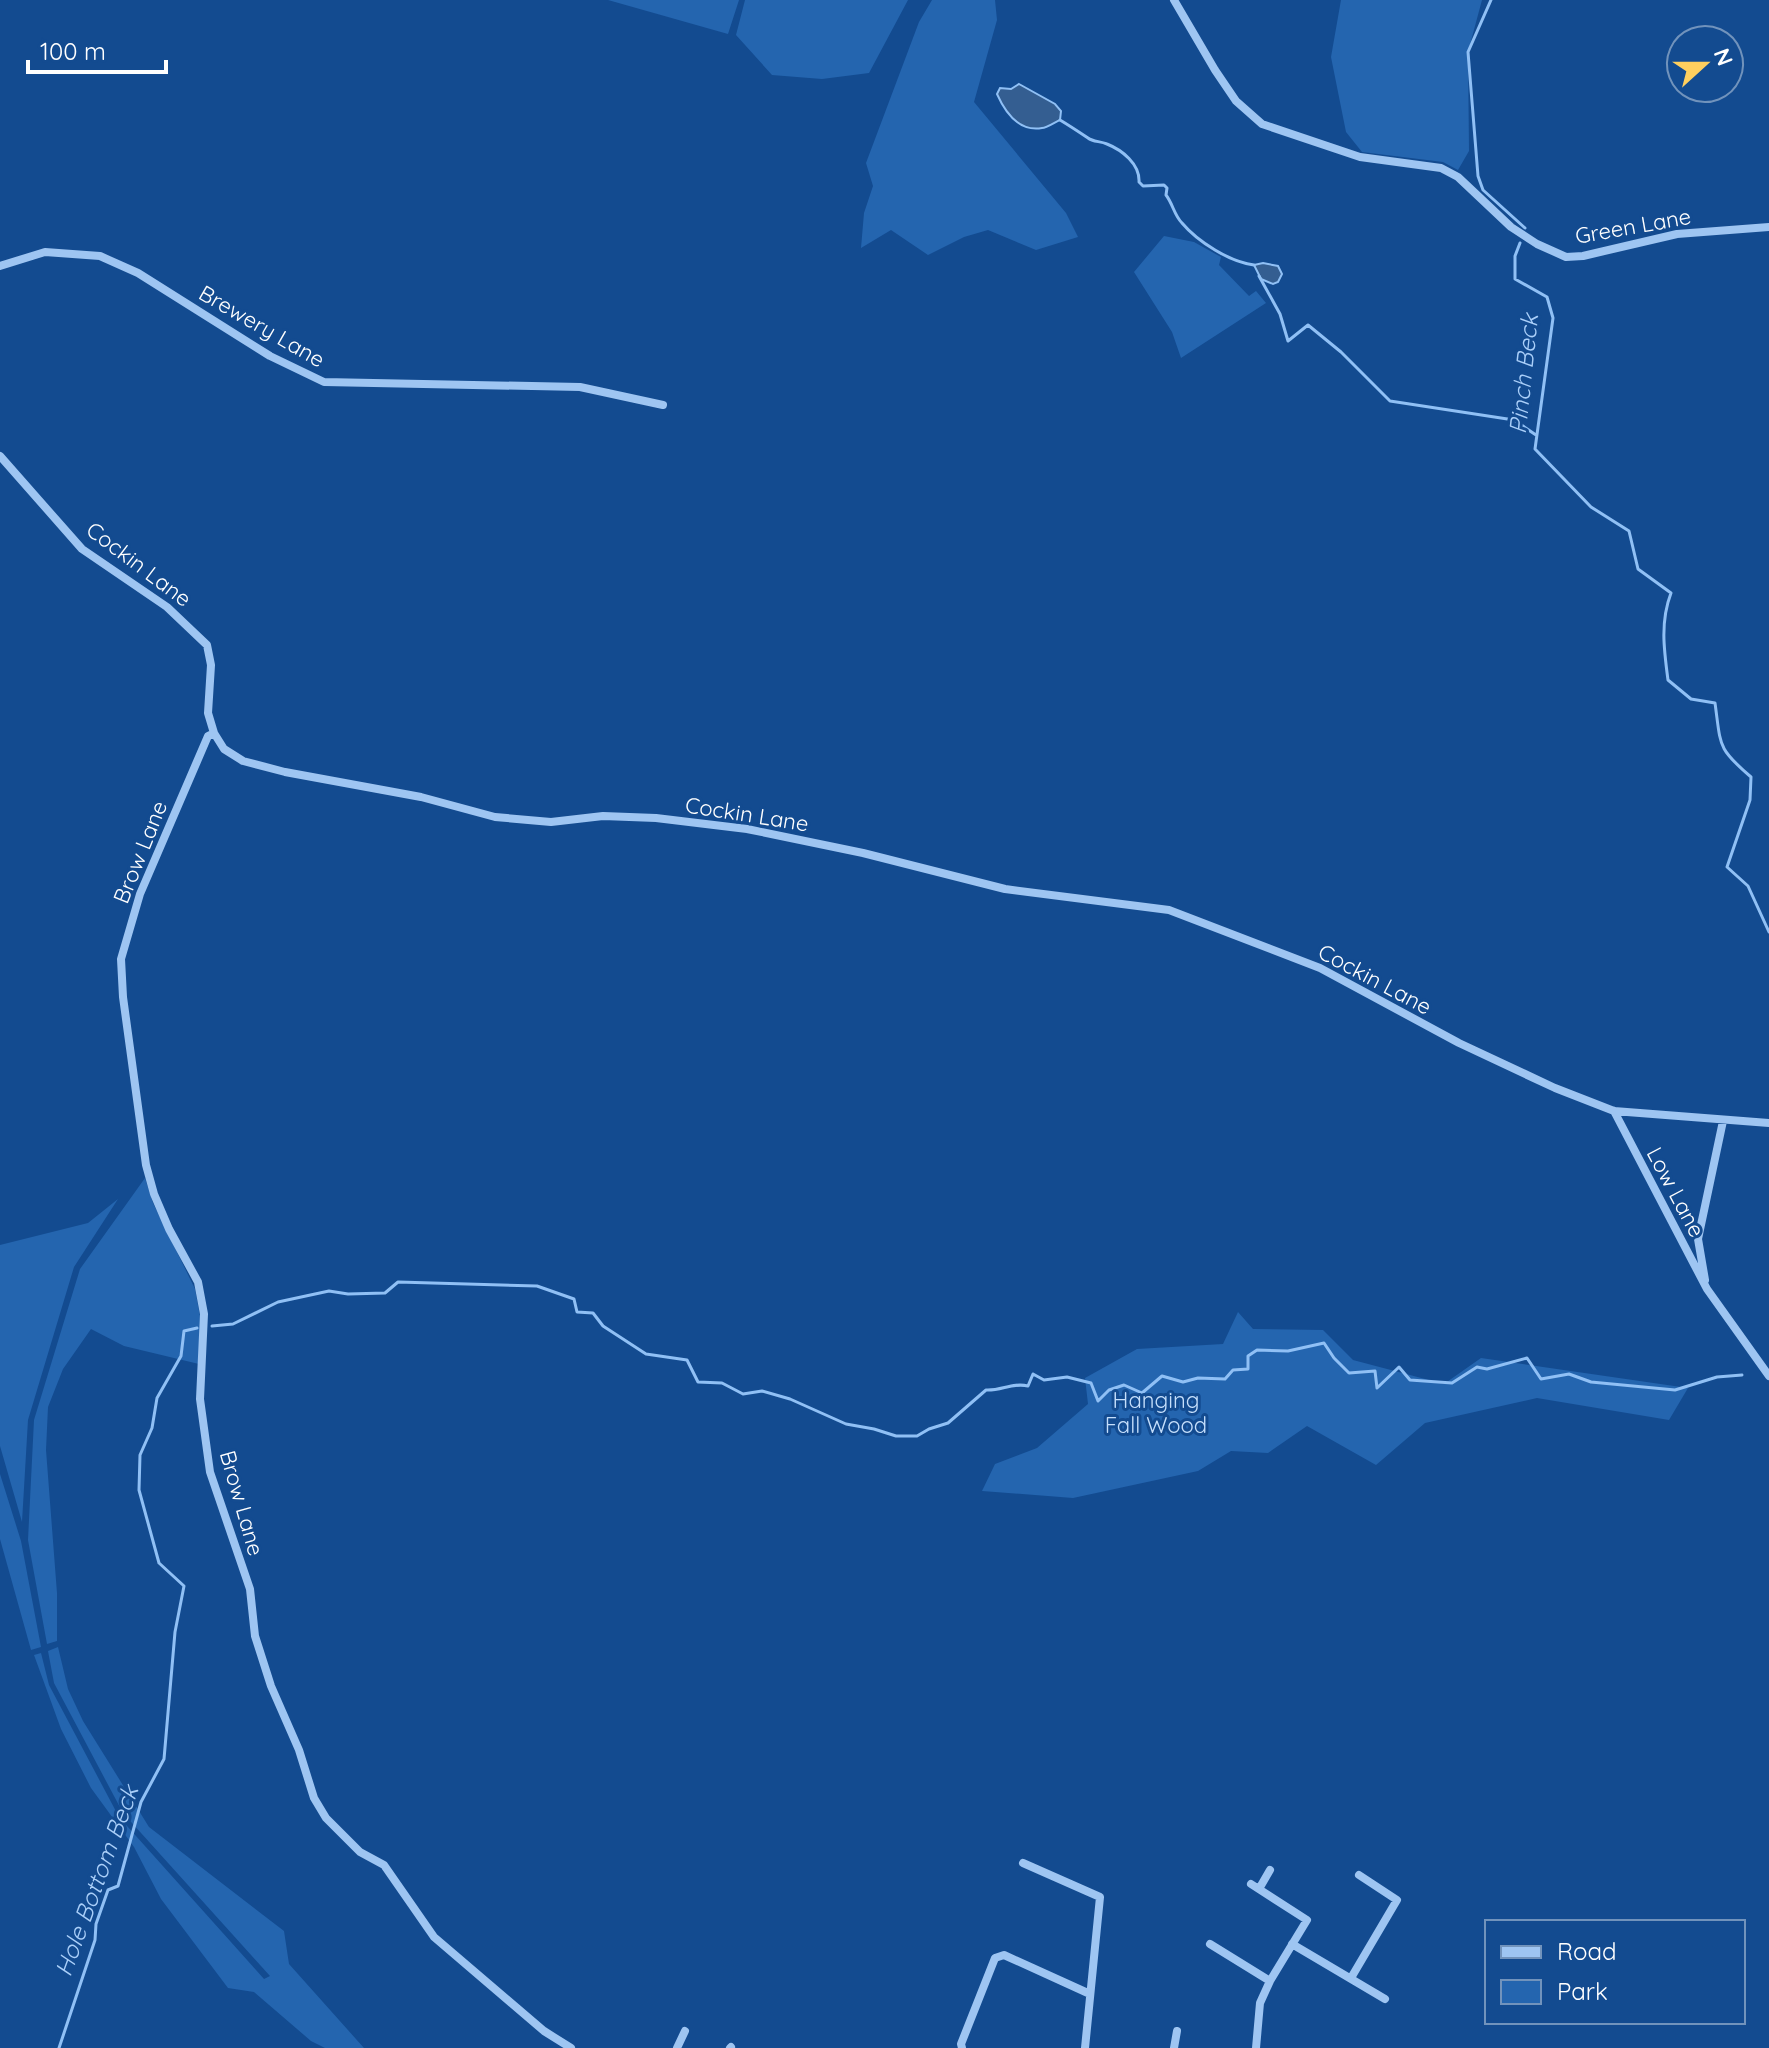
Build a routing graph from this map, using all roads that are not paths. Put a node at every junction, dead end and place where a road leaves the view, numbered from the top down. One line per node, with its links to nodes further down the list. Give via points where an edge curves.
1 (1174, 0): 2 (street, Green Lane, via 1236,101 1262,124 1360,157 1441,168 1458,177 1511,227 1566,257 1677,234)
2 (1769, 227)
3 (0, 266): 4 (street, Brewery Lane, via 45,252 100,256 324,382 580,387)
4 (663, 405)
5 (0, 456): 6 (street, Cockin Lane, via 82,549 167,607 207,645 208,713)
6 (214, 733): 7 (street, Cockin Lane, via 224,749 243,761 495,817 551,822 603,816 656,818 747,829 1005,889 1169,910 1320,968 1459,1043); 25 (street, Brow Lane, via 208,736 140,894 121,959 146,1165 169,1229 198,1282 204,1314 200,1399 210,1472 250,1589 255,1636 271,1686 326,1818 360,1852 384,1865 434,1937)
7 (1614, 1111): 8 (street, Cockin Lane); 11 (street, Low Lane)
8 (1723, 1121): 9 (street, Cockin Lane); 10 (street, Low Lane, via 1700,1227)
9 (1769, 1123)
10 (1700, 1251): 11 (street); 12 (street, Low Lane)
11 (1689, 1255): 12 (street, Low Lane)
12 (1707, 1289): 13 (street, Low Lane)
13 (1769, 1376)
14 (1023, 1863): 21 (street, via 1100,1897)
15 (1270, 1870): 18 (street, via 1255,1886 1307,1920)
16 (1359, 1875): 19 (street, via 1397,1900)
17 (1210, 1944): 20 (street)
18 (1292, 1944): 19 (street); 20 (street)
19 (1351, 1978): 22 (street)
20 (1270, 1981): 30 (street, via 1260,2003)
21 (1090, 1994): 27 (street, via 1004,1955 995,1958); 28 (street)
22 (1385, 1999)
23 (685, 2031): 26 (street)
24 (1177, 2031): 29 (street)
25 (571, 2048)
26 (677, 2048)
27 (962, 2048)
28 (1085, 2048)
29 (1174, 2048)
30 (1256, 2048)

